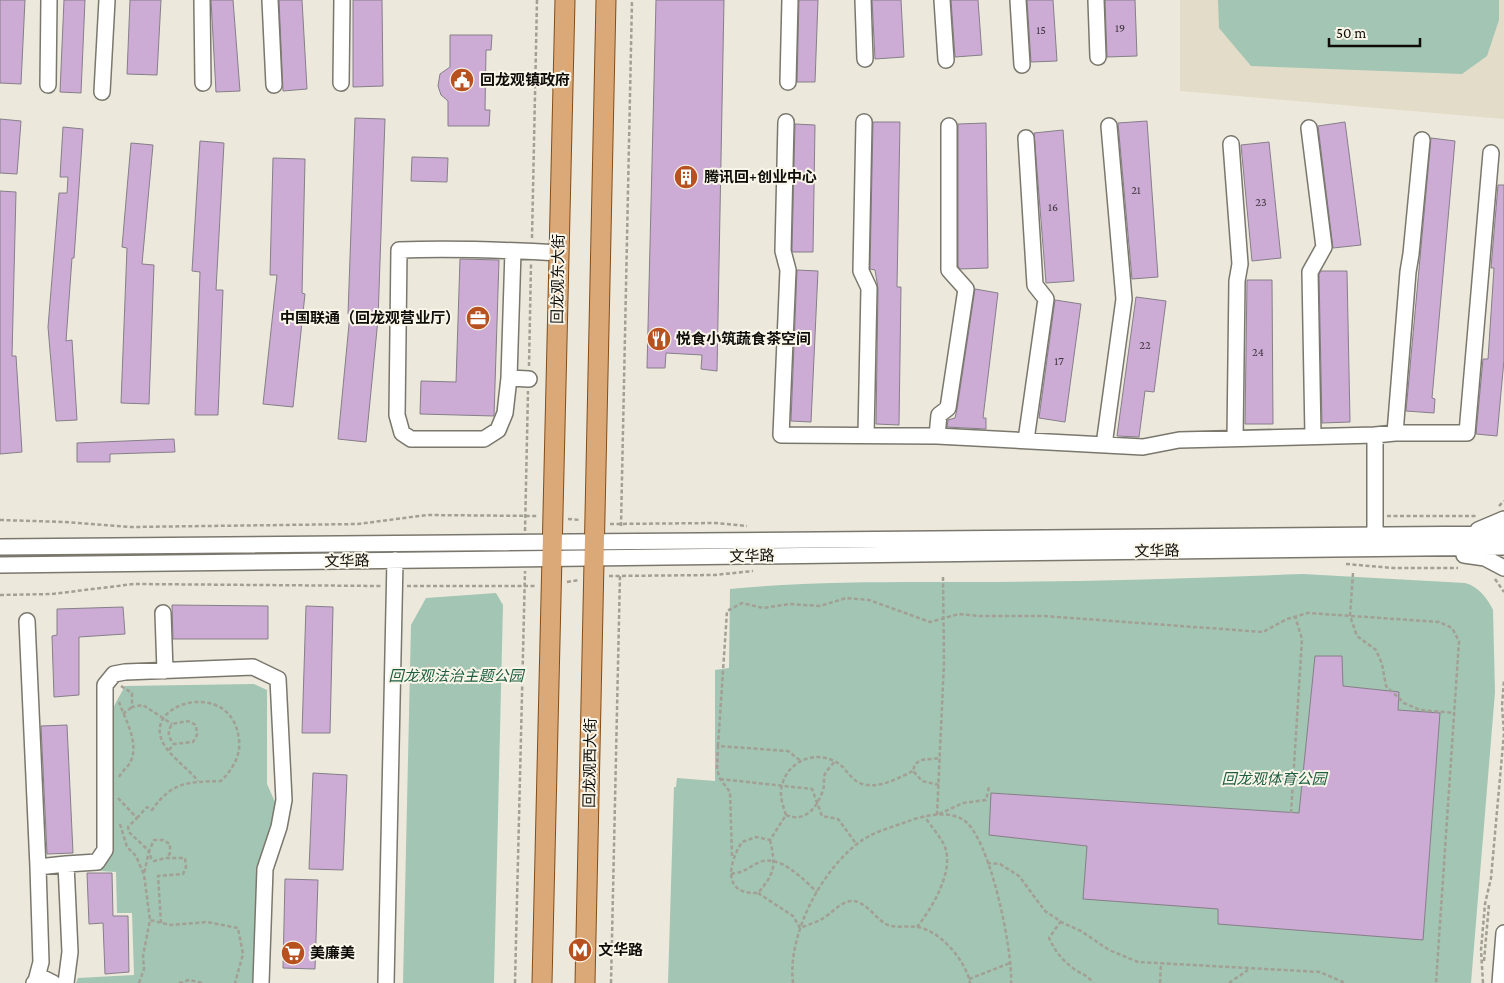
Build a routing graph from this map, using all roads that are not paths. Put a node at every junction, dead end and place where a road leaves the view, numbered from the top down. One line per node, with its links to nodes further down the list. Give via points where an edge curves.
1 (49, 0): 21 (street)
2 (106, 0): 22 (street)
3 (202, 0): 17 (street)
4 (270, 0): 20 (street)
5 (342, 0): 19 (street)
6 (565, 0): 33 (main road, 回龙观东大街)
7 (606, 0): 51 (main road)
8 (790, 0): 18 (street)
9 (863, 0): 14 (street)
10 (942, 0): 15 (street)
11 (1018, 0): 16 (street)
12 (1096, 0): 13 (street)
13 (1098, 57)
14 (865, 59)
15 (946, 60)
16 (1022, 65)
17 (203, 82)
18 (788, 82)
19 (341, 83)
20 (274, 85)
21 (48, 86)
22 (102, 92)
23 (786, 122): 37 (street, via 783,251 788,270 781,435)
24 (864, 122): 37 (street, via 861,271 868,288)
25 (949, 126): 39 (street, via 949,270 966,289 948,408 939,415)
26 (1109, 126): 43 (street, via 1124,299)
27 (1309, 128): 40 (street, via 1324,248 1310,272)
28 (1026, 138): 42 (street, via 1035,285 1046,299)
29 (1422, 140): 36 (street)
30 (1231, 144): 41 (street, via 1240,264 1237,281)
31 (1491, 153): 36 (street, via 1468,433)
32 (513, 251): 33 (street); 34 (street); 34 (street, via 399,250 397,415 402,433 411,439 484,439 498,430 505,413)
33 (559, 253): 50 (main road, 回龙观东大街)
34 (508, 378): 35 (street)
35 (529, 379)
36 (1395, 433): 38 (street)
37 (866, 435): 39 (street)
38 (1375, 435): 40 (street); 46 (street)
39 (937, 436): 42 (street)
40 (1313, 436): 41 (street)
41 (1235, 438): 43 (street, via 1179,440 1143,447)
42 (1026, 440): 43 (street)
43 (1104, 445)
44 (1504, 519): 47 (street, via 1475,531)
45 (1504, 534): 47 (street, 文华路)
46 (1376, 535): 47 (street, 文华路); 51 (street, 文华路)
47 (1439, 535)
48 (0, 547): 50 (street, 文华路)
49 (1504, 547): 52 (street, 文华路)
50 (552, 550): 51 (street, 文华路); 53 (street, 文华路); 68 (main road)
51 (594, 550): 52 (street, 文华路); 69 (main road, 回龙观西大街)
52 (1345, 556): 55 (street, via 1478,556 1492,560)
53 (395, 560): 54 (street, 文华路); 67 (street)
54 (0, 565)
55 (1497, 572)
56 (163, 613): 58 (street)
57 (27, 621): 60 (street)
58 (165, 671): 59 (street, via 114,674 105,685 105,850 97,862); 66 (street, via 253,667 278,679 284,800 265,869)
59 (66, 864): 60 (street); 65 (street, via 70,952)
60 (38, 867): 63 (street, via 41,962)
61 (1504, 933): 62 (street)
62 (1501, 976)
63 (35, 982): 64 (street, via 46,980)
64 (53, 983)
65 (66, 983)
66 (262, 983)
67 (386, 983)
68 (542, 983)
69 (585, 983)

